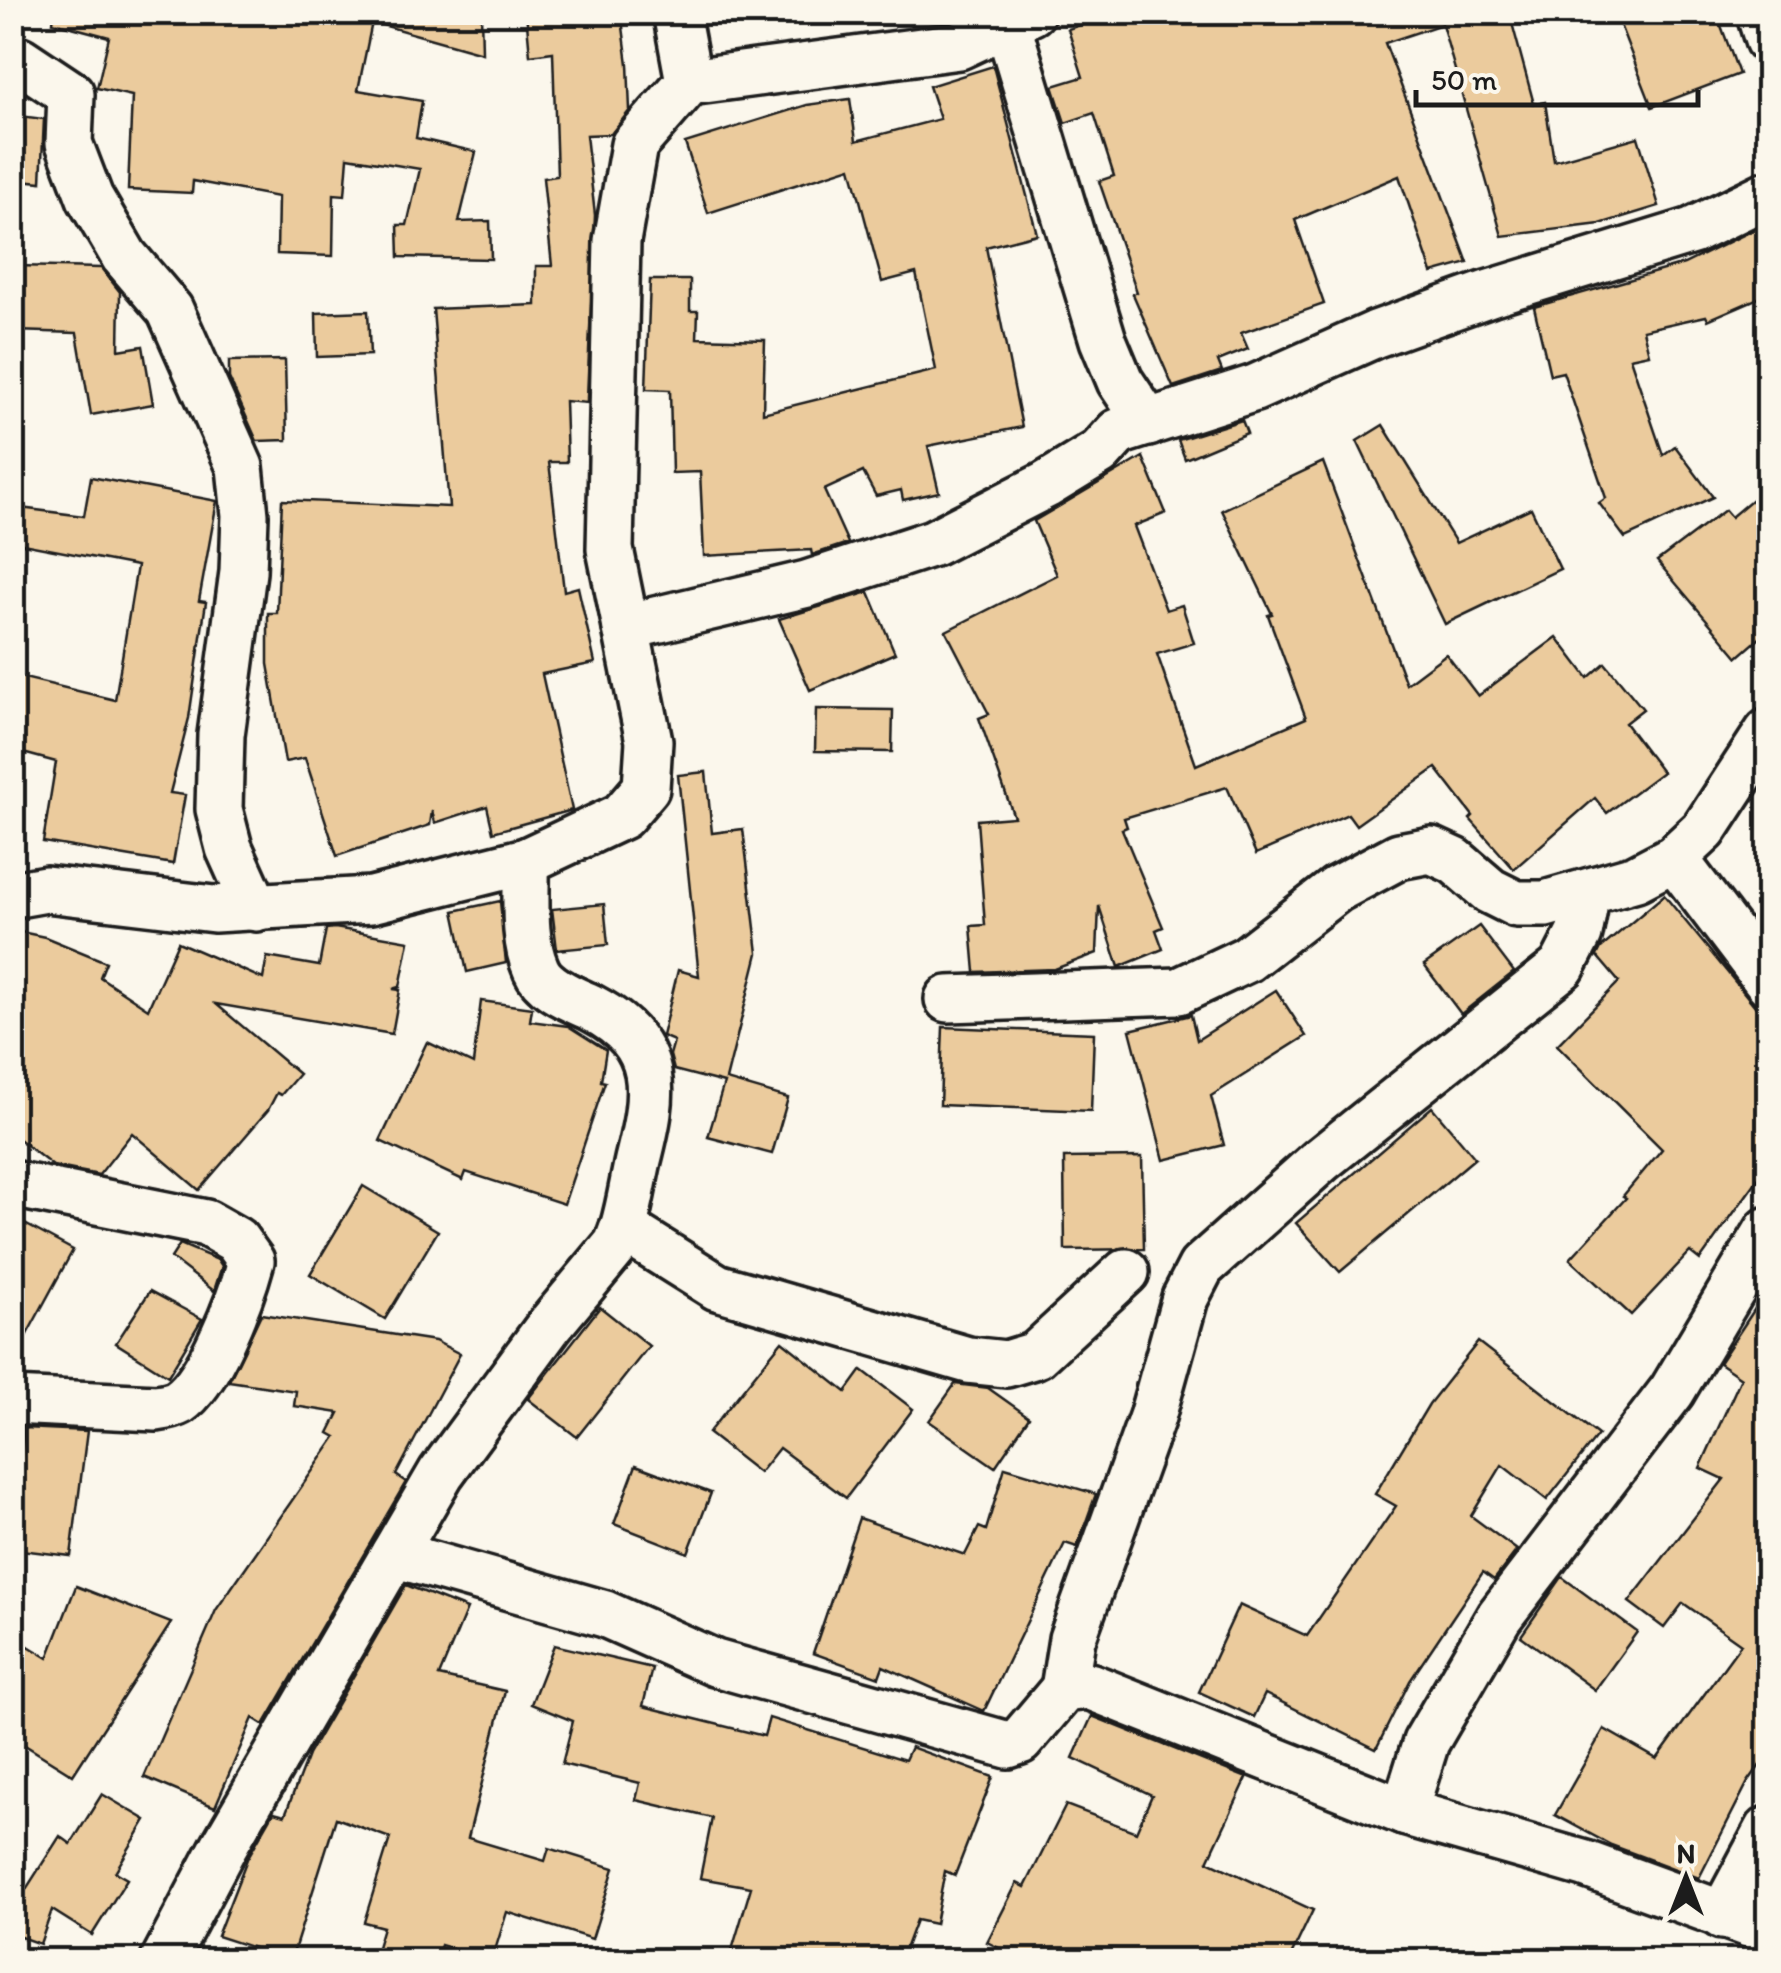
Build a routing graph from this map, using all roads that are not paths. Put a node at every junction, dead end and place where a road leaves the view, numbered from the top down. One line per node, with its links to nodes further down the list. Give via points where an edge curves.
1 (676, 12): 6 (street)
2 (1759, 12): 4 (street)
3 (1020, 19): 6 (street, via 959,46); 8 (street, via 1103,340)
4 (1768, 40)
5 (12, 60): 15 (street, via 71,94 70,143 90,198 124,256 170,310 240,467 244,572 221,735 219,809)
6 (689, 82): 9 (street, via 634,145 617,241 610,550)
7 (1768, 194): 8 (street, via 1692,231 1490,293 1255,388)
8 (1148, 423): 9 (street, via 1118,432 1100,452 1046,485 933,542 807,584)
9 (626, 627): 12 (street, via 649,741 646,788 622,816)
10 (1768, 732): 11 (street, via 1704,830)
11 (1674, 858): 13 (street); 16 (street)
12 (526, 862): 15 (street, via 371,900); 19 (street, via 536,972 554,989 604,1014 641,1050 650,1071 651,1107)
13 (1587, 893): 17 (street, via 1516,904 1430,850 1400,856 1337,889 1247,959 1180,991); 24 (street, via 1579,934 1562,967 1307,1172 1201,1267 1072,1639)
14 (12, 895): 15 (street, via 46,890)
15 (256, 908)
16 (1768, 982)
17 (948, 999)
18 (12, 1184): 22 (street, via 206,1223 236,1240 251,1261 197,1385 176,1404)
19 (622, 1228): 21 (street, via 717,1287 968,1360 1006,1364 1036,1354); 23 (street, via 617,1244 441,1474)
20 (1768, 1230): 25 (street, via 1672,1391 1499,1617 1426,1742)
21 (1126, 1272)
22 (12, 1401)
23 (394, 1554): 24 (street, via 605,1614 715,1663 1008,1745); 29 (street)
24 (1064, 1689): 25 (street, via 1089,1686)
25 (1404, 1812): 27 (street, via 1585,1864)
26 (1768, 1830): 27 (street)
27 (1722, 1916): 28 (street)
28 (1768, 1931)
29 (164, 1960)

